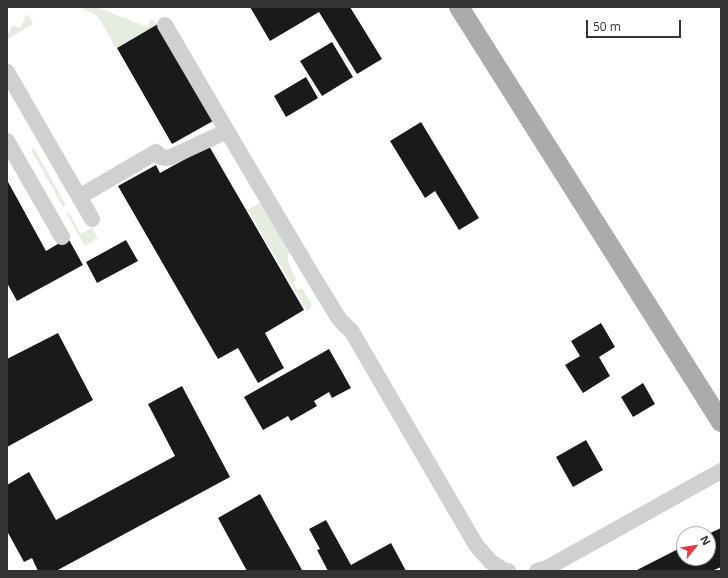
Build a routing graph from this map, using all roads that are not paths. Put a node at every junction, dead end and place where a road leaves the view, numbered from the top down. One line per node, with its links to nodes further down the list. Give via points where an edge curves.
1 (459, 7): 9 (main road)
2 (164, 25): 4 (street)
3 (7, 72): 6 (street)
4 (227, 131): 6 (street, via 171,157 161,157 156,152); 11 (street, via 339,319 352,332 476,545 491,562)
5 (7, 141): 8 (street)
6 (79, 197): 7 (street)
7 (92, 219)
8 (62, 237)
9 (721, 422)
10 (721, 471): 12 (street, via 547,568)
11 (508, 571)
12 (536, 571)

